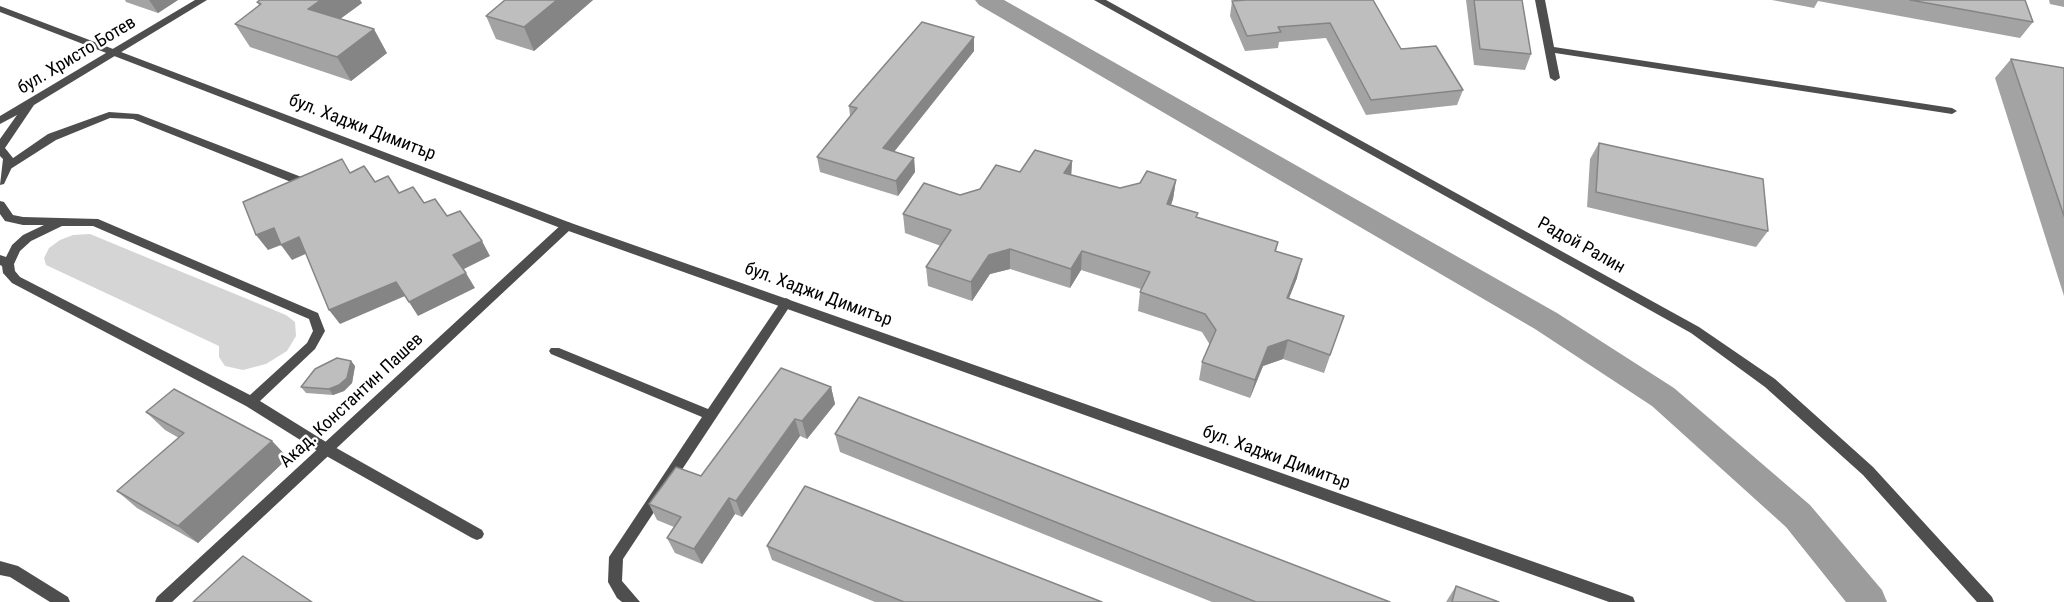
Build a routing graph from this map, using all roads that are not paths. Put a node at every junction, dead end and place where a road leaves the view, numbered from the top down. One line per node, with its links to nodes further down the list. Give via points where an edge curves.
1 (202, 0): 6 (street, бул. Христо Ботев)
2 (1099, 0): 30 (street, Радой Ралин, via 1695,330 1770,383 1868,471)
3 (1540, 0): 5 (street)
4 (0, 9): 6 (street, бул. Хаджи Димитър)
5 (1549, 49): 7 (street); 9 (street)
6 (116, 52): 8 (street, бул. Христо Ботев); 17 (street, бул. Хаджи Димитър)
7 (1555, 78)
8 (31, 103): 10 (street, бул. Христо Ботев); 11 (street)
9 (1952, 111)
10 (0, 121)
11 (0, 148): 12 (street)
12 (8, 165): 13 (street); 14 (street, via 52,137 109,115 134,116)
13 (0, 181)
14 (300, 181)
15 (0, 205): 16 (street, via 9,218)
16 (69, 221): 18 (street, via 27,238); 21 (street, via 94,222 314,316 319,331 311,346)
17 (567, 226): 19 (street, бул. Хаджи Димитър); 23 (street, Акад. Константин Пашев)
18 (4, 262): 21 (street, via 16,280)
19 (786, 303): 22 (street); 29 (street, бул. Хаджи Димитър)
20 (555, 351): 22 (street)
21 (250, 402): 23 (street)
22 (710, 415): 28 (street, via 616,557 615,582)
23 (326, 449): 24 (street); 27 (street, Акад. Константин Пашев)
24 (477, 534)
25 (0, 568): 26 (street, via 13,571)
26 (63, 602)
27 (162, 602)
28 (633, 602)
29 (1628, 602)
30 (1987, 602)

